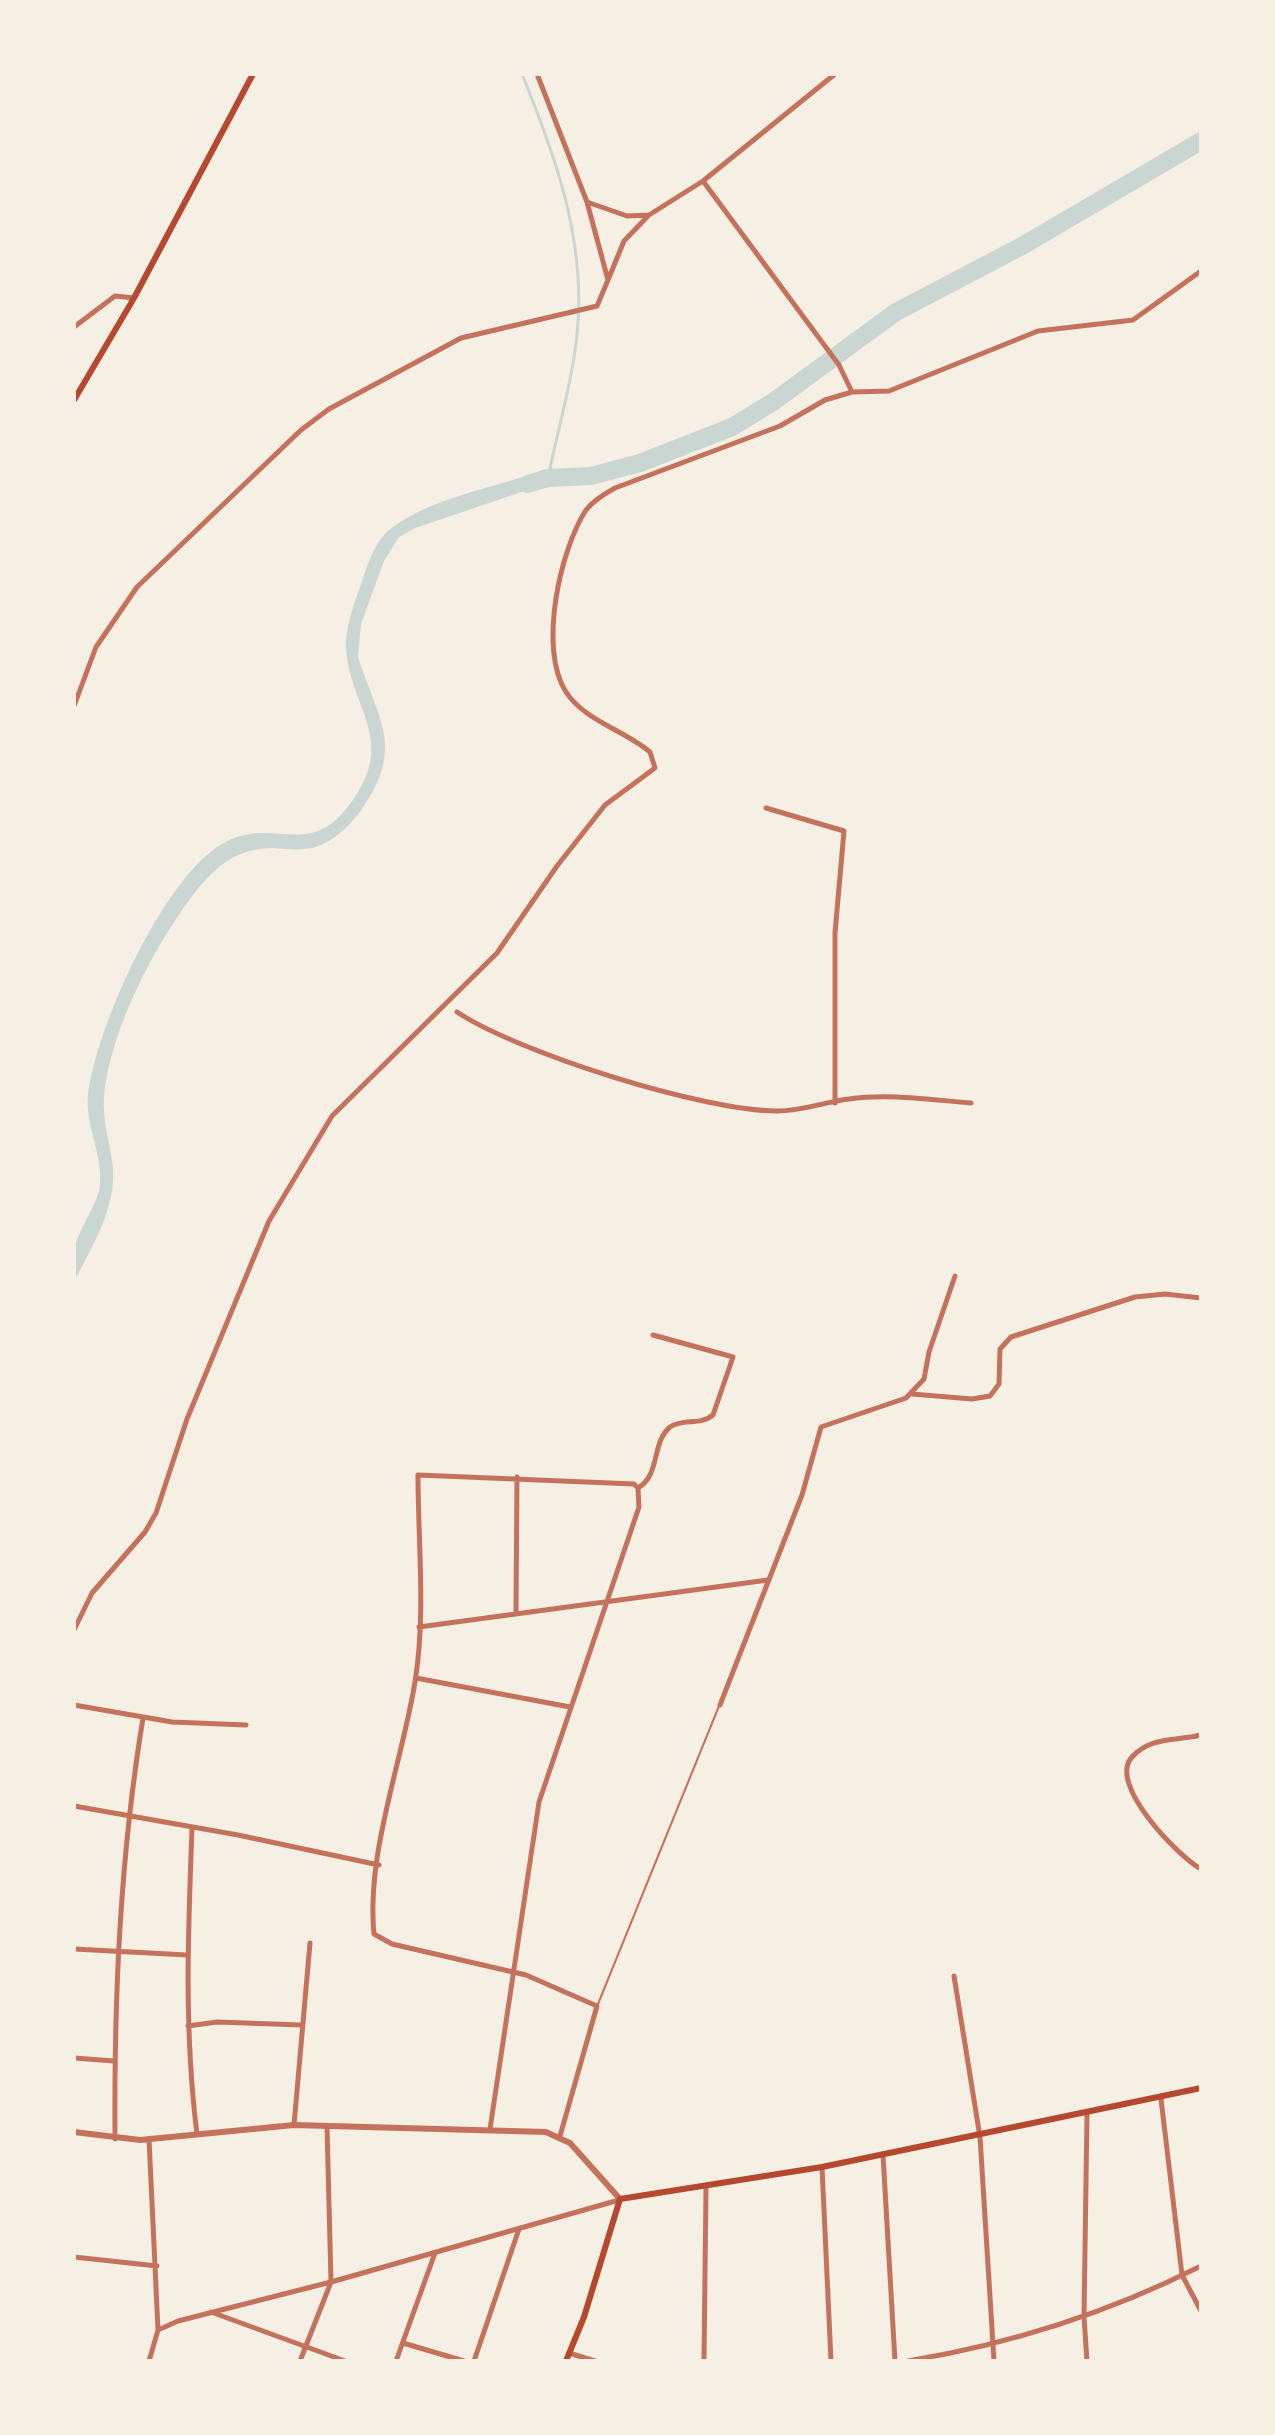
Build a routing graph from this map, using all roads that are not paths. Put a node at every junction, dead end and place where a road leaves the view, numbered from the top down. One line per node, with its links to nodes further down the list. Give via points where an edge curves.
1 (253, 74): 9 (main road)
2 (537, 74): 5 (street)
3 (835, 74): 4 (street)
4 (703, 181): 6 (street); 11 (street, via 839,365)
5 (587, 202): 6 (street, via 627,216); 8 (street)
6 (649, 215): 8 (street, via 624,241)
7 (1201, 271): 11 (street, via 1133,320 1038,331 889,391)
8 (608, 280): 13 (street, via 597,306 461,338 329,409 301,430 137,587 96,647)
9 (134, 298): 10 (street, via 115,296); 12 (main road)
10 (74, 327)
11 (852, 392): 28 (street, via 814,404 780,426 615,488 585,512 567,551 556,596 561,684 585,711 642,745 656,763 605,805 497,953 342,1104 269,1221 187,1419 156,1513 92,1593)
12 (74, 400)
13 (74, 706)
14 (766, 808): 16 (street, via 844,831 835,933)
15 (457, 1012): 16 (street, via 516,1043 678,1093 773,1111)
16 (835, 1103): 17 (street, via 864,1098)
17 (971, 1103)
18 (955, 1276): 21 (street, via 924,1379)
19 (1201, 1298): 21 (street, via 1135,1297 1011,1337 998,1355 999,1384 990,1396)
20 (653, 1335): 23 (street, via 733,1357 713,1415 668,1430 651,1478)
21 (912, 1394): 24 (street, via 821,1427 802,1495)
22 (517, 1477): 23 (street); 26 (street); 27 (street, via 418,1475)
23 (638, 1488): 25 (street, via 639,1507)
24 (768, 1580): 25 (street); 31 (street)
25 (607, 1599): 26 (street); 32 (street)
26 (516, 1614): 27 (street)
27 (419, 1627): 29 (street)
28 (74, 1630)
29 (416, 1678): 32 (street); 39 (street)
30 (74, 1705): 33 (street)
31 (720, 1705): 47 (lane)
32 (570, 1707): 45 (street, via 537,1813)
33 (143, 1718): 34 (street); 37 (street)
34 (246, 1725)
35 (1201, 1735): 40 (street, via 1162,1739 1144,1748 1129,1760 1126,1773 1156,1830)
36 (74, 1806): 37 (street)
37 (127, 1817): 38 (street); 43 (street)
38 (192, 1829): 39 (street); 44 (street)
39 (379, 1865): 45 (street, via 374,1934 392,1944)
40 (1201, 1869)
41 (310, 1943): 48 (street)
42 (74, 1949): 43 (street)
43 (118, 1949): 44 (street); 51 (street)
44 (187, 1955): 49 (street)
45 (513, 1971): 47 (street); 57 (street)
46 (954, 1976): 61 (street)
47 (597, 2006): 60 (street)
48 (301, 2025): 49 (street); 55 (street)
49 (188, 2026): 59 (street)
50 (74, 2058): 51 (street)
51 (114, 2061): 62 (street)
52 (1201, 2088): 53 (main road)
53 (1161, 2099): 54 (main road); 73 (street)
54 (1087, 2114): 61 (main road); 77 (street)
55 (294, 2125): 56 (street); 59 (street)
56 (327, 2126): 57 (street); 74 (street)
57 (490, 2129): 60 (street)
58 (74, 2132): 62 (street)
59 (197, 2134): 63 (street)
60 (560, 2136): 67 (street)
61 (980, 2137): 64 (main road); 79 (street)
62 (115, 2139): 63 (street)
63 (149, 2139): 71 (street)
64 (883, 2155): 65 (main road); 93 (street)
65 (822, 2167): 66 (main road); 92 (street)
66 (706, 2188): 67 (main road); 91 (street)
67 (620, 2199): 68 (street); 82 (main road)
68 (520, 2228): 69 (street); 88 (street)
69 (435, 2252): 74 (street); 80 (street)
70 (74, 2257): 71 (street)
71 (157, 2266): 78 (street)
72 (1201, 2266): 73 (street)
73 (1182, 2275): 76 (street); 77 (street)
74 (331, 2282): 75 (street); 81 (street)
75 (210, 2311): 78 (street); 81 (street)
76 (1201, 2311)
77 (1084, 2317): 79 (street); 96 (street)
78 (158, 2330): 83 (street)
79 (991, 2341): 94 (street); 95 (street)
80 (403, 2343): 86 (street); 87 (street)
81 (306, 2347): 84 (street); 85 (street)
82 (569, 2353): 89 (main road); 90 (street)
83 (149, 2361)
84 (300, 2361)
85 (345, 2361)
86 (396, 2361)
87 (464, 2361)
88 (474, 2361)
89 (566, 2361)
90 (595, 2361)
91 (704, 2361)
92 (831, 2361)
93 (895, 2361)
94 (908, 2361)
95 (994, 2361)
96 (1087, 2361)

